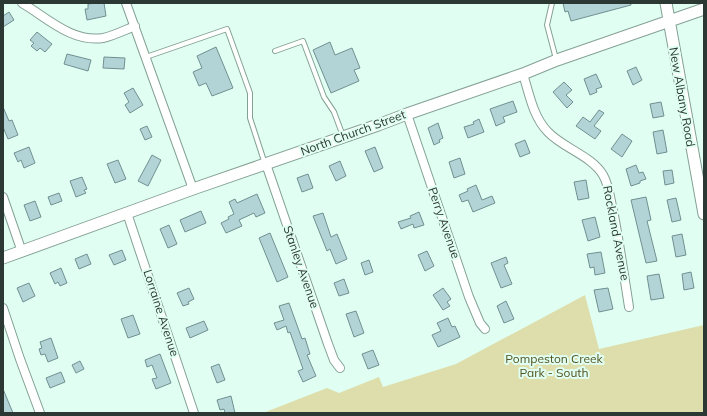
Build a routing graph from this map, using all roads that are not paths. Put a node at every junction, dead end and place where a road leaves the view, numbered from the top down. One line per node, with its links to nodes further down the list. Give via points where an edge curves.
1 (22, 3): 7 (street, via 68,32 85,38 104,38)
2 (126, 3): 7 (street)
3 (552, 3): 10 (lane, via 547,25)
4 (666, 3): 6 (main road, New Albany Road)
5 (704, 9): 6 (main road, North Church Street)
6 (669, 21): 10 (main road, North Church Street); 18 (main road, New Albany Road)
7 (135, 26): 9 (street)
8 (275, 51): 13 (lane, via 304,41 324,97 334,112)
9 (146, 57): 14 (lane, via 226,29 250,93 250,118); 15 (street)
10 (557, 60): 11 (main road, North Church Street)
11 (523, 74): 12 (main road, North Church Street); 21 (street, Rockland Avenue, via 542,126 603,175 610,194)
12 (407, 114): 13 (main road, North Church Street); 23 (street, Perry Avenue, via 469,297)
13 (344, 136): 14 (main road, North Church Street)
14 (266, 164): 15 (main road, North Church Street); 24 (street, Stanley Avenue, via 326,339)
15 (193, 189): 17 (main road, North Church Street)
16 (3, 197): 19 (street)
17 (128, 213): 19 (main road, North Church Street); 26 (street, Lorraine Avenue)
18 (704, 214)
19 (22, 252): 20 (main road, North Church Street)
20 (3, 258)
21 (629, 307)
22 (3, 308): 25 (street)
23 (485, 330)
24 (340, 368)
25 (40, 413)
26 (194, 413)

